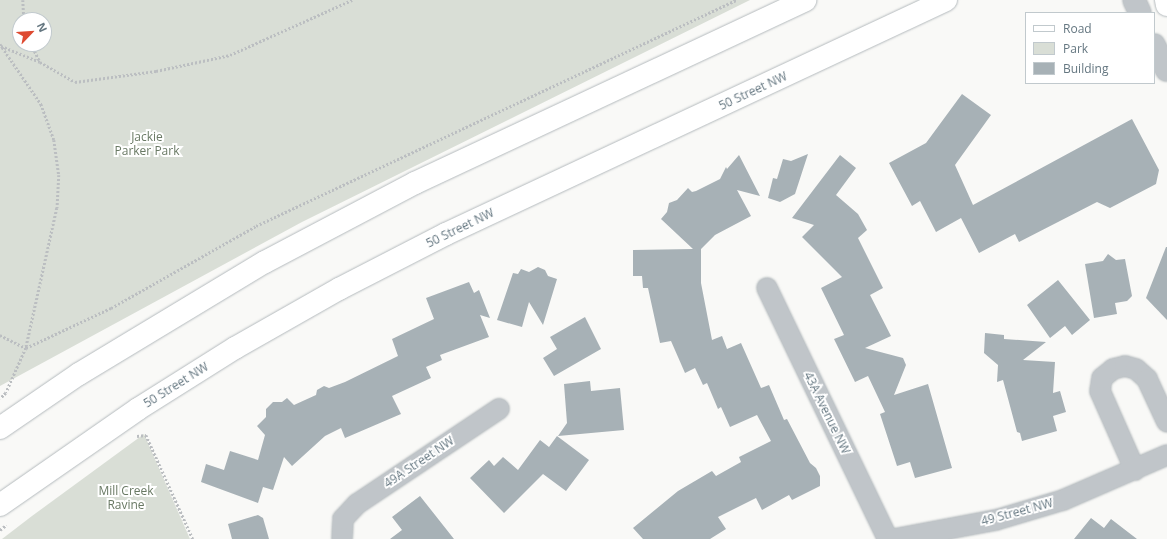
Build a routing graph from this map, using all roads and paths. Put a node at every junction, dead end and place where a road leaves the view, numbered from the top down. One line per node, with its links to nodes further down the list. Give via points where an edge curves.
1 (23, 0): 10 (path)
2 (352, 0): 16 (path, via 230,55 163,69 75,82)
3 (736, 0): 20 (path, via 256,226 110,308)
4 (805, 0): 24 (main road, via 415,183 264,262 79,374)
5 (946, 0): 28 (main road, 50 Street NW, via 446,234 339,290 235,348 138,409)
6 (1134, 0): 11 (street)
7 (1162, 0): 12 (street)
8 (1166, 0): 9 (main road)
9 (1167, 5)
10 (24, 12)
11 (1140, 12)
12 (1167, 12)
13 (1, 45): 16 (path); 20 (path, via 41,104 54,140 59,175 57,208)
14 (1155, 47): 17 (street)
15 (36, 52): 16 (path)
16 (40, 62)
17 (1167, 70)
18 (767, 288): 32 (street, 43A Avenue NW)
19 (0, 335): 20 (path)
20 (26, 348): 21 (path, via 6,393)
21 (0, 399)
22 (499, 409): 31 (street, 49A Street NW, via 357,504 343,519)
23 (1167, 422): 27 (street, via 1147,379 1136,369 1125,366 1113,369 1102,378 1100,391)
24 (0, 428)
25 (132, 440): 30 (path, via 146,435)
26 (1165, 462): 27 (street, 49 Street NW)
27 (1135, 470): 33 (street, 49 Street NW, via 1063,500 996,520)
28 (6, 513): 29 (path)
29 (0, 530)
30 (193, 539)
31 (342, 539)
32 (888, 539)
33 (894, 539)

